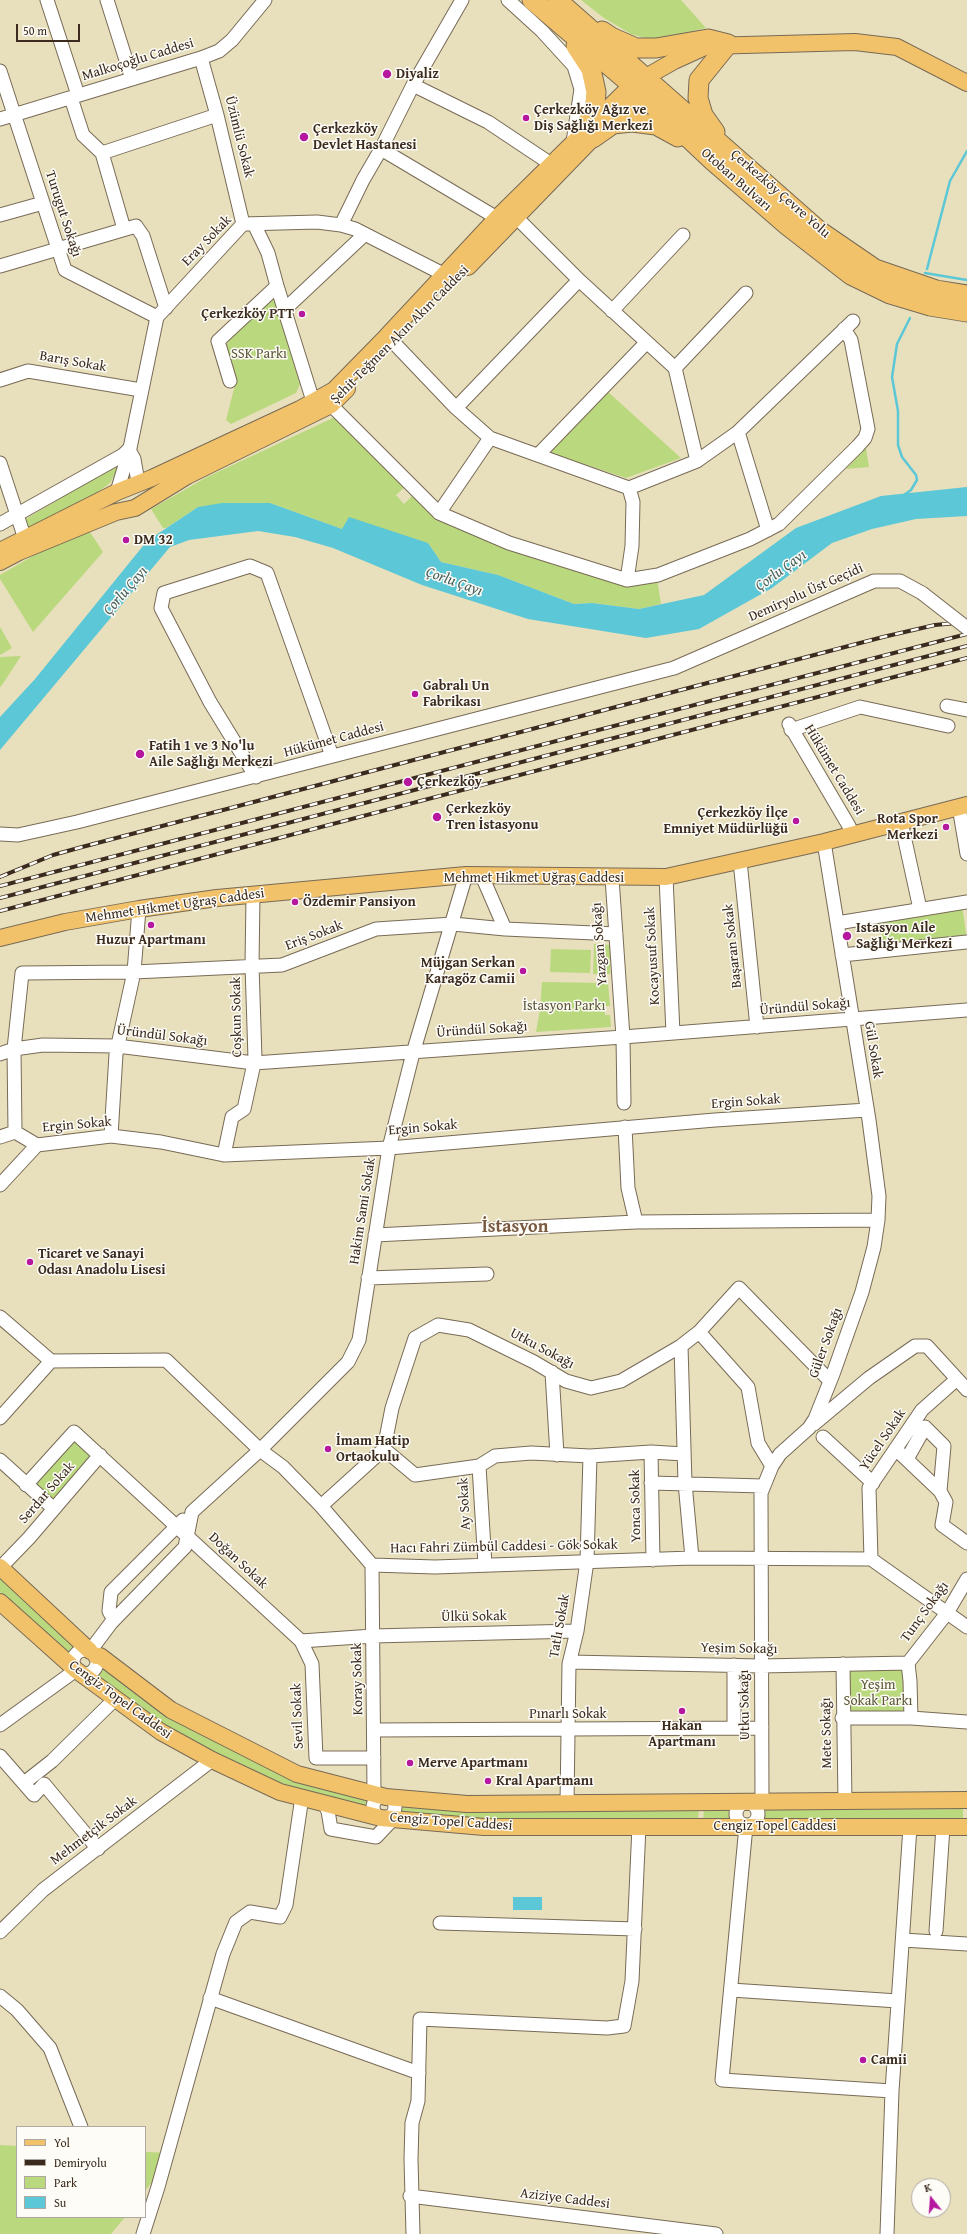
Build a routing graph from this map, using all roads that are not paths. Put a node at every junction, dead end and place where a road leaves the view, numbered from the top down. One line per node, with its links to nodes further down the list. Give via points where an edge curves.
1 (47, 0): 15 (street)
2 (107, 0): 11 (street)
3 (266, 0): 9 (street, Malkoçoğlu Caddesi, via 232,40 218,51)
4 (462, 0): 14 (street)
5 (508, 0): 19 (street, via 542,31 574,66 581,89)
6 (560, 0): 8 (highway, via 611,37 636,48 656,48 708,39)
7 (544, 3): 13 (highway, Otoban Bulvarı); 19 (highway, via 585,57 591,69 596,92 595,105)
8 (728, 44): 12 (main road, via 855,42 897,47); 13 (main road, Şehit Teğmen Akın Akın Caddesi); 20 (highway, via 699,80 698,98 703,115)
9 (201, 58): 11 (street, Malkoçoğlu Caddesi); 17 (street, Üzümlü Sokak)
10 (0, 70): 16 (street, Turugut Sokağı)
11 (132, 79): 15 (street, Malkoçoğlu Caddesi)
12 (967, 83)
13 (642, 85): 19 (main road, Şehit Teğmen Akın Akın Caddesi); 20 (highway, Çerkezköy Çevre Yolu); 23 (highway, Otoban Bulvarı)
14 (413, 86): 21 (street); 24 (street, via 488,122)
15 (74, 96): 16 (street, Malkoçoğlu Caddesi); 22 (street, via 83,136)
16 (14, 115): 18 (street, Malkoçoğlu Caddesi); 25 (street, Turugut Sokağı)
17 (217, 115): 22 (street); 29 (street, Üzümlü Sokak)
18 (0, 119)
19 (583, 138): 23 (highway, via 613,124 632,122 656,125); 24 (main road, Şehit Teğmen Akın Akın Caddesi); 28 (main road, Şehit Teğmen Akın Akın Caddesi)
20 (723, 145): 40 (highway, Çerkezköy Çevre Yolu, via 818,230 875,269 936,290)
21 (381, 149): 27 (street); 30 (street)
22 (102, 153): 31 (street)
23 (713, 161): 44 (highway, Otoban Bulvarı, via 788,226 851,275 890,294 930,306)
24 (551, 164): 27 (main road, Şehit Teğmen Akın Akın Caddesi)
25 (43, 203): 26 (street); 34 (street, Turugut Sokağı)
26 (0, 215)
27 (497, 218): 36 (main road, Şehit Teğmen Akın Akın Caddesi)
28 (517, 218): 37 (street); 45 (main road, Şehit Teğmen Akın Akın Caddesi)
29 (248, 224): 30 (street, Eray Sokak, via 317,222); 38 (street, Üzümlü Sokak, via 268,253); 42 (street, Eray Sokak)
30 (341, 225): 32 (street, Eray Sokak)
31 (124, 229): 34 (street); 42 (street, via 136,226 143,236)
32 (365, 234): 36 (street, Eray Sokak); 43 (street)
33 (683, 235): 41 (street)
34 (57, 250): 35 (street); 42 (street, Turugut Sokağı, via 65,270)
35 (0, 266)
36 (445, 275): 51 (main road, Şehit Teğmen Akın Akın Caddesi, via 334,390)
37 (579, 280): 41 (street); 53 (street)
38 (277, 286): 43 (street, Üzümlü Sokak); 49 (street, via 218,342)
39 (746, 293): 47 (street)
40 (967, 295)
41 (612, 311): 46 (street)
42 (162, 312): 50 (street)
43 (283, 312): 51 (street, Üzümlü Sokak)
44 (967, 312)
45 (394, 343): 52 (main road, Şehit Teğmen Akın Akın Caddesi); 53 (street)
46 (646, 343): 47 (street); 57 (street)
47 (675, 368): 58 (street)
48 (0, 380): 50 (street, Barış Sokak, via 28,370)
49 (230, 381)
50 (141, 390): 56 (street)
51 (313, 401): 60 (main road, Şehit Teğmen Akın Akın Caddesi, via 158,475)
52 (331, 405): 63 (main road, Şehit Teğmen Akın Akın Caddesi, via 188,476); 64 (street)
53 (456, 408): 55 (street)
54 (738, 432): 58 (street); 67 (street); 67 (street, via 849,325 868,429 865,438 779,524)
55 (490, 438): 57 (street); 64 (street)
56 (130, 449): 60 (street); 62 (street); 65 (street)
57 (538, 455): 61 (street)
58 (698, 461): 61 (street)
59 (0, 463): 65 (street)
60 (138, 482): 62 (main road, Şehit Teğmen Akın Akın Caddesi); 63 (main road, via 140,502)
61 (629, 488): 71 (street, via 632,502 632,546)
62 (117, 492): 63 (main road, via 115,496 120,505); 68 (main road)
63 (135, 508): 70 (main road, Şehit Teğmen Akın Akın Caddesi, via 109,515)
64 (439, 513): 71 (street, via 509,543)
65 (17, 515): 66 (street); 68 (street)
66 (0, 524)
67 (768, 530): 71 (street, via 658,575)
68 (25, 539): 69 (main road)
69 (0, 551)
70 (0, 562)
71 (627, 580)
72 (967, 628): 73 (street, Demiryolu Üst Geçidi, bridge, via 912,586 893,580 866,583)
73 (674, 668): 77 (street, Hükümet Caddesi)
74 (947, 706): 75 (street)
75 (967, 710)
76 (948, 726): 82 (street, Hükümet Caddesi, via 860,707 790,726)
77 (332, 756): 78 (street, Hükümet Caddesi); 78 (street, via 267,573 250,566 164,593 161,608 210,702)
78 (256, 777): 81 (street, Hükümet Caddesi, via 77,822 18,835)
79 (963, 806): 80 (main road, Mehmet Hikmet Uğraş Caddesi); 84 (street)
80 (901, 822): 82 (main road, Mehmet Hikmet Uğraş Caddesi); 93 (street)
81 (0, 834)
82 (852, 835): 83 (main road, Mehmet Hikmet Uğraş Caddesi)
83 (824, 842): 85 (main road, Mehmet Hikmet Uğraş Caddesi); 94 (street, Gül Sokak)
84 (967, 854)
85 (740, 861): 88 (main road, Mehmet Hikmet Uğraş Caddesi); 105 (street, Başaran Sokak)
86 (466, 875): 87 (main road, Mehmet Hikmet Uğraş Caddesi); 90 (main road, Mehmet Hikmet Uğraş Caddesi); 95 (street, Hakim Sami Sokak)
87 (482, 876): 89 (main road, Mehmet Hikmet Uğraş Caddesi); 96 (street)
88 (666, 877): 89 (main road, Mehmet Hikmet Uğraş Caddesi); 106 (street, Kocayusuf Sokak)
89 (612, 878): 97 (street, Yazgan Sokağı)
90 (253, 895): 92 (main road, Mehmet Hikmet Uğraş Caddesi); 101 (street, Coşkun Sokak)
91 (967, 902): 93 (street)
92 (139, 909): 98 (main road, Mehmet Hikmet Uğraş Caddesi, via 65,922); 102 (street)
93 (920, 909): 94 (street)
94 (838, 923): 100 (street, Gül Sokak)
95 (453, 924): 96 (street, Eriş Sokak); 101 (street, Eriş Sokak, via 376,929 282,965); 110 (street, Hakim Sami Sokak)
96 (505, 929): 97 (street, Eriş Sokak)
97 (616, 934): 107 (street, Yazgan Sokağı)
98 (0, 938)
99 (967, 942): 100 (street)
100 (842, 955): 104 (street, Gül Sokak)
101 (252, 965): 102 (street, Eriş Sokak); 112 (street, Coşkun Sokak, via 256,1033)
102 (134, 972): 108 (street); 109 (street, Eriş Sokak, via 22,973)
103 (967, 1010): 104 (street, Üründül Sokağı)
104 (852, 1019): 105 (street, Üründül Sokağı); 114 (street, Gül Sokak)
105 (757, 1027): 106 (street, Üründül Sokağı)
106 (673, 1033): 107 (street, Üründül Sokağı)
107 (623, 1037): 110 (street, Üründül Sokağı, via 435,1049); 113 (street, Yazgan Sokağı)
108 (117, 1046): 109 (street, Üründül Sokağı, via 43,1045); 112 (street, Üründül Sokağı); 118 (street)
109 (14, 1049): 111 (street, Üründül Sokağı); 116 (street)
110 (413, 1053): 112 (street, Üründül Sokağı); 120 (street, Hakim Sami Sokak)
111 (0, 1054)
112 (254, 1063): 121 (street, Coşkun Sokak, via 244,1109 232,1117)
113 (624, 1104)
114 (868, 1115): 115 (street, Ergin Sokak); 123 (street, Güler Sokağı, via 879,1196)
115 (625, 1127): 120 (street, Ergin Sokak); 124 (street, via 628,1188)
116 (15, 1132): 117 (street); 119 (street)
117 (0, 1136)
118 (110, 1136): 119 (street, Ergin Sokak); 121 (street, Ergin Sokak, via 161,1142)
119 (37, 1145): 122 (street, Ergin Sokak)
120 (389, 1148): 121 (street, Ergin Sokak); 125 (street, Hakim Sami Sokak)
121 (224, 1154)
122 (0, 1185)
123 (878, 1220): 124 (street); 134 (street, Güler Sokağı, via 862,1292)
124 (636, 1222): 125 (street)
125 (376, 1235): 127 (street, Hakim Sami Sokak)
126 (487, 1274): 127 (street)
127 (368, 1278): 140 (street, Hakim Sami Sokak, via 358,1340 348,1362)
128 (0, 1317): 131 (street)
129 (699, 1332): 130 (street, Utku Sokağı); 134 (street, Utku Sokağı, via 739,1288); 150 (street, via 748,1387 758,1442)
130 (682, 1346): 132 (street, Utku Sokağı, via 621,1381 592,1388 566,1381); 143 (street)
131 (51, 1361): 136 (street); 140 (street, Hacı Fahri Zümbül Caddesi - Gök Sokak, via 166,1360)
132 (552, 1372): 141 (street, Utku Sokağı, via 469,1330 438,1325 415,1338 392,1408); 145 (street)
133 (957, 1379): 135 (street); 137 (street, via 927,1346 914,1346 869,1378); 139 (street, Yücel Sokak, via 922,1410)
134 (830, 1381): 137 (street, Güler Sokağı)
135 (967, 1390)
136 (0, 1418)
137 (809, 1428): 150 (street, Güler Sokağı, via 780,1454)
138 (823, 1437): 153 (street)
139 (894, 1448): 147 (street); 153 (street, Yücel Sokak)
140 (260, 1450): 157 (street, Hacı Fahri Zümbül Caddesi - Gök Sokak, via 283,1467); 159 (street, Hakim Sami Sokak)
141 (384, 1450): 149 (street, via 415,1475); 157 (street)
142 (651, 1452): 143 (street); 146 (street); 151 (street, Yonca Sokak)
143 (684, 1454): 152 (street)
144 (100, 1455): 154 (street, Doğan Sokak, via 74,1432); 158 (street, Serdar Sokak); 160 (street, Doğan Sokak)
145 (557, 1455): 146 (street); 149 (street, via 531,1453 495,1456)
146 (590, 1456): 167 (street, Tatlı Sokak)
147 (907, 1459): 156 (street); 156 (street, Yücel Sokak, via 925,1427 944,1446)
148 (0, 1460): 154 (street)
149 (479, 1466): 169 (street, Ay Sokak)
150 (772, 1466): 155 (street, Güler Sokağı)
151 (651, 1483): 152 (street); 166 (street, Yonca Sokak)
152 (685, 1483): 155 (street); 163 (street)
153 (873, 1483): 165 (street, Yücel Sokak, via 869,1488)
154 (26, 1485): 158 (street)
155 (763, 1486): 164 (street, Güler Sokağı)
156 (940, 1491): 162 (street, via 946,1502 942,1525)
157 (321, 1506): 168 (street, Hacı Fahri Zümbül Caddesi - Gök Sokak)
158 (54, 1509): 170 (street, Serdar Sokak)
159 (192, 1512): 160 (street, Hakim Sami Sokak); 161 (street)
160 (177, 1527): 161 (street, Doğan Sokak); 174 (street, Hakim Sami Sokak, via 111,1592 109,1611)
161 (187, 1536): 174 (street, via 185,1547); 178 (street, Doğan Sokak)
162 (967, 1543)
163 (692, 1558): 164 (street, Hacı Fahri Zümbül Caddesi - Gök Sokak); 166 (street, Hacı Fahri Zümbül Caddesi - Gök Sokak)
164 (760, 1559): 165 (street, Hacı Fahri Zümbül Caddesi - Gök Sokak); 184 (street, Utku Sokağı)
165 (871, 1559): 173 (street)
166 (653, 1560): 167 (street, Hacı Fahri Zümbül Caddesi - Gök Sokak)
167 (587, 1561): 169 (street, Hacı Fahri Zümbül Caddesi - Gök Sokak); 176 (street, Tatlı Sokak)
168 (372, 1565): 169 (street, Hacı Fahri Zümbül Caddesi - Gök Sokak); 177 (street, Koray Sokak)
169 (485, 1565)
170 (0, 1567): 179 (main road, Cengiz Topel Caddesi)
171 (967, 1579): 173 (street, Tunç Sokağı)
172 (0, 1602): 185 (main road, Cengiz Topel Caddesi)
173 (947, 1613): 175 (street); 181 (street, Tunç Sokağı)
174 (114, 1620): 179 (street)
175 (967, 1627)
176 (576, 1631): 177 (street, Ülkü Sokak); 180 (street, Tatlı Sokak)
177 (373, 1636): 178 (street); 193 (street, Koray Sokak)
178 (301, 1641): 196 (street, Sevil Sokak, via 312,1664 316,1758)
179 (93, 1653): 185 (street, via 83,1650 76,1654); 185 (street, via 97,1663 94,1670 86,1673); 199 (main road, Cengiz Topel Caddesi, via 171,1710 297,1774)
180 (570, 1662): 183 (street, Yeşim Sokağı); 194 (street, Tatlı Sokak)
181 (908, 1663): 182 (street, Yeşim Sokağı); 188 (street)
182 (843, 1664): 184 (street, Yeşim Sokağı); 187 (street, Mete Sokağı)
183 (734, 1665): 184 (street, Yeşim Sokağı); 191 (street)
184 (761, 1666): 192 (street, Utku Sokağı)
185 (76, 1670): 186 (main road, Cengiz Topel Caddesi); 190 (street)
186 (114, 1700): 197 (main road, Cengiz Topel Caddesi, via 161,1732); 198 (street, via 52,1761)
187 (842, 1718): 188 (street); 203 (street, Mete Sokağı)
188 (911, 1718): 189 (street)
189 (967, 1722)
190 (1, 1723)
191 (734, 1728): 192 (street, Pınarlı Sokak); 194 (street, Pınarlı Sokak)
192 (762, 1728): 202 (street, Utku Sokağı)
193 (375, 1730): 194 (street, Pınarlı Sokak); 196 (street, Koray Sokak)
194 (567, 1730): 205 (street, Tatlı Sokak)
195 (0, 1756): 198 (street)
196 (374, 1758): 199 (street, Koray Sokak)
197 (212, 1760): 200 (main road, Cengiz Topel Caddesi, via 280,1792); 213 (street, Mehmetçik Sokak)
198 (24, 1783): 213 (street, via 34,1795 44,1784)
199 (380, 1795): 205 (main road, Cengiz Topel Caddesi, via 467,1804); 207 (street, via 373,1806 375,1813)
200 (302, 1797): 204 (main road, Cengiz Topel Caddesi); 222 (street, via 286,1905 280,1917 250,1912 236,1922)
201 (967, 1800): 203 (main road, Cengiz Topel Caddesi)
202 (762, 1802): 203 (main road, Cengiz Topel Caddesi); 206 (main road, Cengiz Topel Caddesi)
203 (845, 1802)
204 (324, 1803): 207 (main road, Cengiz Topel Caddesi); 207 (street, via 331,1829 376,1837)
205 (567, 1803): 206 (main road, Cengiz Topel Caddesi)
206 (746, 1803): 209 (street, via 737,1810 736,1817)
207 (386, 1819): 208 (main road, Cengiz Topel Caddesi, via 484,1827)
208 (639, 1826): 209 (main road, Cengiz Topel Caddesi); 215 (street)
209 (746, 1826): 210 (main road, Cengiz Topel Caddesi); 220 (street)
210 (910, 1827): 211 (main road, Cengiz Topel Caddesi); 218 (street)
211 (943, 1827): 212 (main road, Cengiz Topel Caddesi); 217 (street)
212 (967, 1827)
213 (98, 1849): 216 (street, Mehmetçik Sokak, via 43,1890)
214 (440, 1924): 215 (street)
215 (635, 1929): 224 (street, via 632,1981 624,2026 607,2028 420,2020)
216 (0, 1932)
217 (936, 1932)
218 (902, 1940): 219 (street); 223 (street)
219 (967, 1944)
220 (730, 1990): 223 (street); 225 (street, via 722,2080)
221 (0, 1996): 226 (street, via 17,2010 50,2048)
222 (210, 1998): 224 (street); 229 (street)
223 (898, 2001): 225 (street)
224 (419, 2073): 227 (street, via 418,2101 412,2124)
225 (892, 2092): 231 (street)
226 (80, 2126)
227 (410, 2196): 228 (street); 230 (street, Aziziye Caddesi)
228 (412, 2233)
229 (143, 2234)
230 (716, 2234)
231 (887, 2234)

